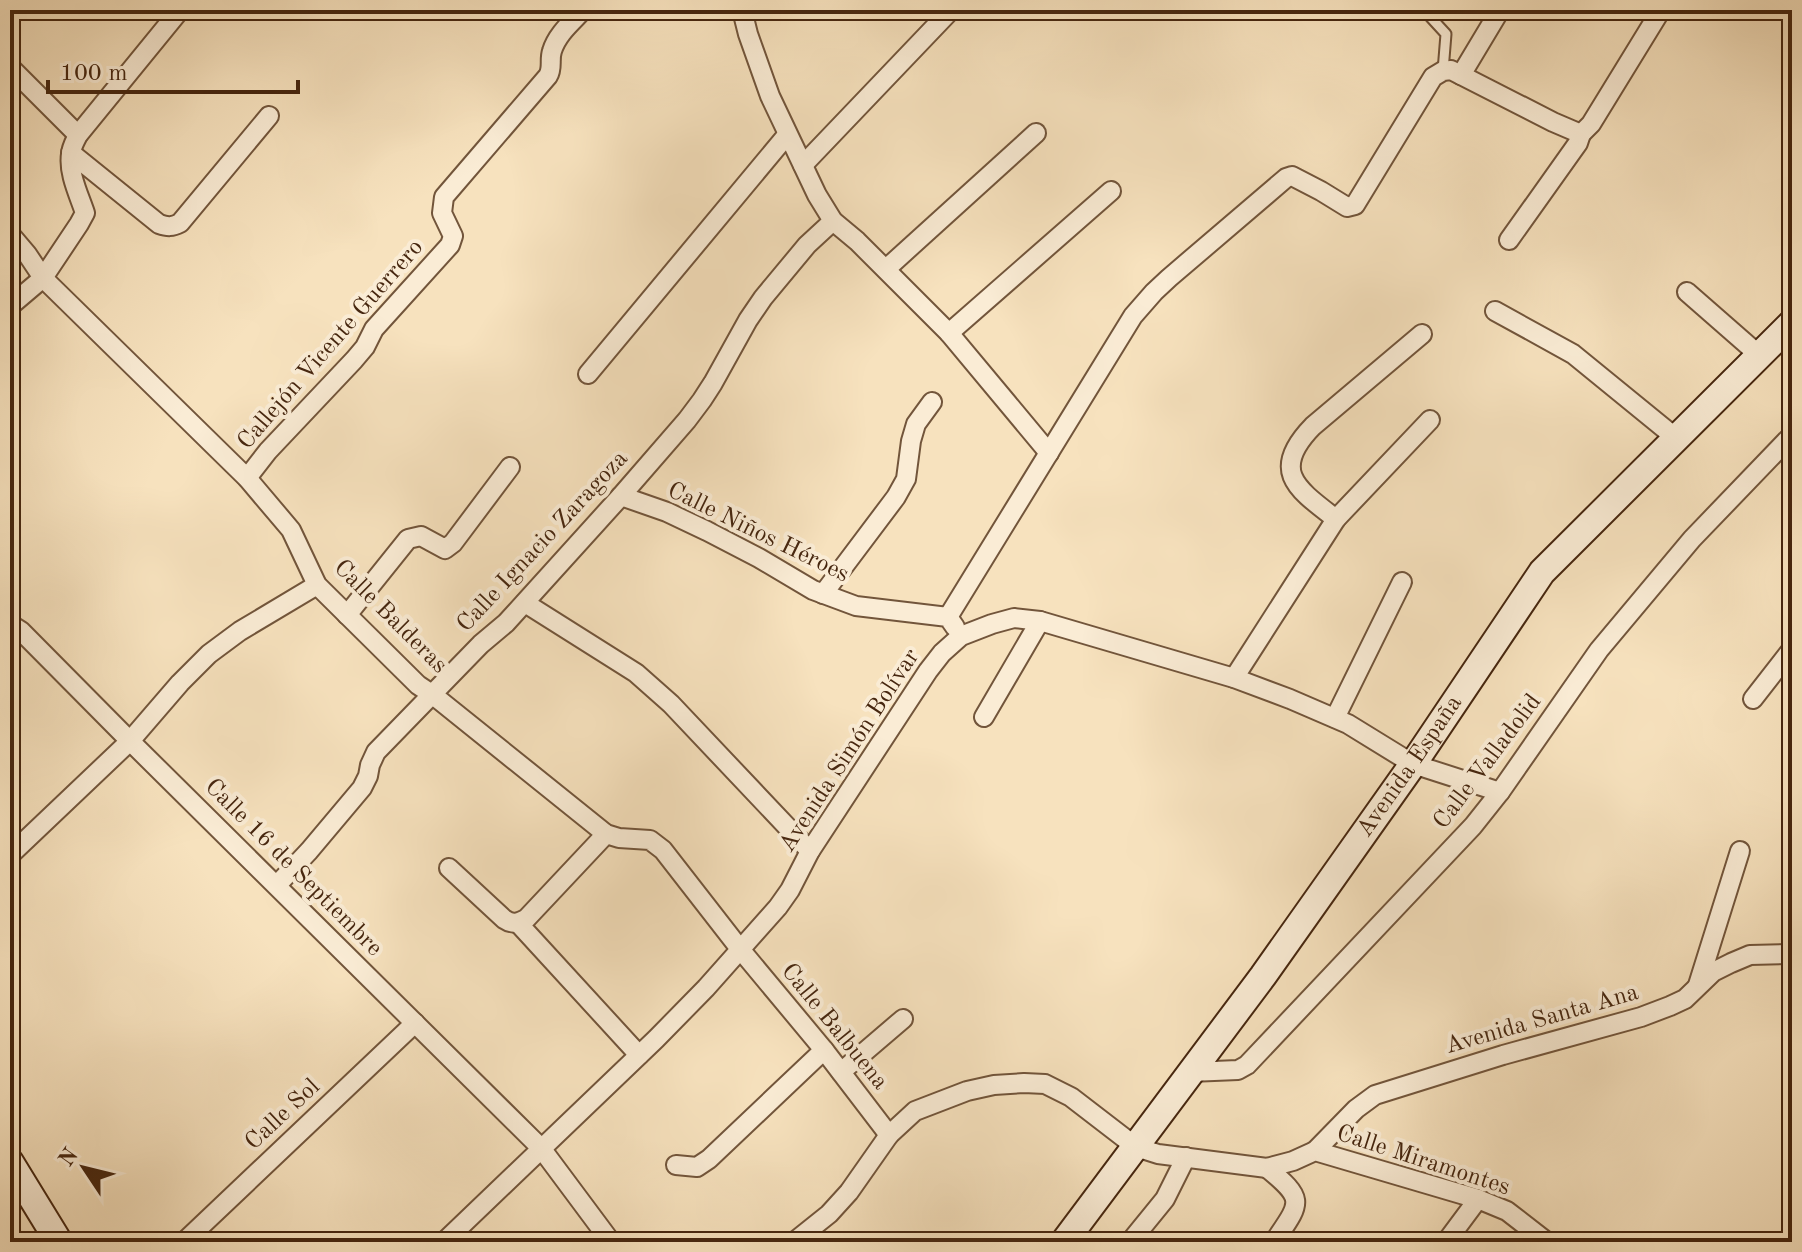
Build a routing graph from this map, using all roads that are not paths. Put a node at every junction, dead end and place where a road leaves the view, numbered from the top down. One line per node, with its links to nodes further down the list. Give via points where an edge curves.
1 (180, 10): 13 (street)
2 (583, 10): 37 (street, Callejón Vicente Guerrero, via 559,35 548,76 444,197 442,213 453,236 450,245)
3 (742, 10): 14 (street)
4 (951, 10): 16 (street)
5 (1424, 10): 9 (lane, via 1446,34)
6 (1500, 10): 9 (street)
7 (1661, 10): 12 (street)
8 (10, 67): 13 (street)
9 (1452, 73): 12 (street); 35 (street, via 1433,77 1355,205 1347,207 1302,180 1286,178 1154,292 1133,316)
10 (269, 116): 15 (street, via 174,226 159,224)
11 (1036, 133): 21 (street)
12 (1581, 134): 20 (street)
13 (78, 135): 15 (street)
14 (787, 135): 16 (street); 30 (street)
15 (71, 153): 22 (street, via 85,213)
16 (803, 165): 18 (street)
17 (1111, 191): 27 (street)
18 (833, 221): 21 (street); 38 (street, Calle Ignacio Zaragoza, via 763,298 702,400)
19 (10, 234): 22 (street, Calle Balderas)
20 (1509, 240)
21 (886, 269): 27 (street)
22 (43, 278): 24 (street); 37 (street, Calle Balderas)
23 (1687, 292): 29 (street)
24 (10, 306)
25 (1495, 311): 34 (street, via 1573,354)
26 (1792, 323): 29 (street, Avenida España)
27 (949, 333): 35 (street)
28 (1422, 334): 39 (street, via 1299,440 1289,463 1293,480)
29 (1759, 355): 34 (street, Avenida España)
30 (588, 374)
31 (932, 402): 42 (street, via 916,424 906,479 896,497)
32 (1430, 420): 39 (street)
33 (1792, 435): 57 (street, Calle Valladolid, via 1692,539 1599,650)
34 (1676, 438): 56 (street, Avenida España, via 1542,572)
35 (1049, 453): 45 (street)
36 (510, 467): 44 (street, via 453,543 445,549 421,536 408,539)
37 (247, 478): 41 (street, Calle Balderas, via 291,530)
38 (621, 496): 42 (street, Calle Niños Héroes, via 707,531); 43 (street, Calle Ignacio Zaragoza)
39 (1336, 519): 50 (street)
40 (1402, 582): 54 (street)
41 (317, 585): 44 (street, Calle Balderas); 55 (street, via 209,654)
42 (823, 594): 45 (street, Calle Niños Héroes, via 856,606)
43 (525, 603): 51 (street, Calle Ignacio Zaragoza); 59 (street, via 636,673)
44 (347, 615): 51 (street, Calle Balderas)
45 (948, 617): 48 (street)
46 (1040, 621): 48 (street, Avenida Simón Bolívar, via 1014,618); 50 (street, Avenida Simón Bolívar); 53 (street)
47 (10, 624): 55 (street, Calle 16 de Septiembre)
48 (961, 636): 59 (street, Avenida Simón Bolívar, via 928,671)
49 (1792, 649): 52 (street)
50 (1234, 678): 54 (street, Avenida Simón Bolívar)
51 (433, 695): 58 (street, Calle Balderas); 63 (street, Calle Ignacio Zaragoza, via 376,752 362,788)
52 (1753, 699)
53 (984, 717)
54 (1335, 718): 56 (street, Avenida Simón Bolívar)
55 (130, 741): 61 (street); 63 (street, Calle 16 de Septiembre)
56 (1413, 764): 57 (street, Avenida Simón Bolívar); 73 (street, Avenida España)
57 (1500, 792): 73 (street, Calle Valladolid, via 1247,1065)
58 (606, 834): 64 (street); 65 (street, via 650,840 663,850)
59 (810, 851): 65 (street, Avenida Simón Bolívar, via 778,907)
60 (1740, 851): 67 (street)
61 (10, 855)
62 (449, 868): 64 (street, via 504,919)
63 (277, 885): 69 (street, Calle 16 de Septiembre)
64 (518, 923): 71 (street)
65 (740, 949): 70 (street, Calle Balbuena); 71 (street, Avenida Simón Bolívar)
66 (1792, 954): 67 (street, Avenida Santa Ana, via 1750,955 1713,972)
67 (1697, 987): 77 (street, Avenida Santa Ana, via 1685,999 1641,1017 1375,1095)
68 (903, 1019): 72 (street)
69 (415, 1023): 76 (street, Calle 16 de Septiembre); 84 (street, Calle Sol)
70 (824, 1050): 72 (street, Calle Balbuena); 80 (street, via 709,1159 697,1167)
71 (639, 1055): 76 (street, Avenida Simón Bolívar)
72 (841, 1072): 74 (street, Calle Balbuena)
73 (1190, 1072): 75 (street, Avenida España)
74 (889, 1135): 75 (street, via 915,1111 967,1091 1034,1083 1071,1097); 87 (street, via 849,1192)
75 (1136, 1147): 78 (street, Calle Miramontes); 88 (street, Avenida España)
76 (541, 1148): 85 (street, Avenida Simón Bolívar); 86 (street, Calle 16 de Septiembre)
77 (1315, 1151): 81 (street, Calle Miramontes); 82 (street, Calle Miramontes)
78 (1186, 1157): 81 (street, Calle Miramontes); 89 (street, via 1165,1199)
79 (10, 1162): 83 (street)
80 (676, 1165)
81 (1267, 1168): 90 (street, via 1291,1187 1296,1206)
82 (1478, 1199): 91 (street); 92 (street, Calle Miramontes, via 1507,1211)
83 (59, 1242)
84 (184, 1242)
85 (444, 1242)
86 (611, 1242)
87 (794, 1242)
88 (1064, 1242)
89 (1130, 1242)
90 (1274, 1242)
91 (1446, 1242)
92 (1547, 1242)

